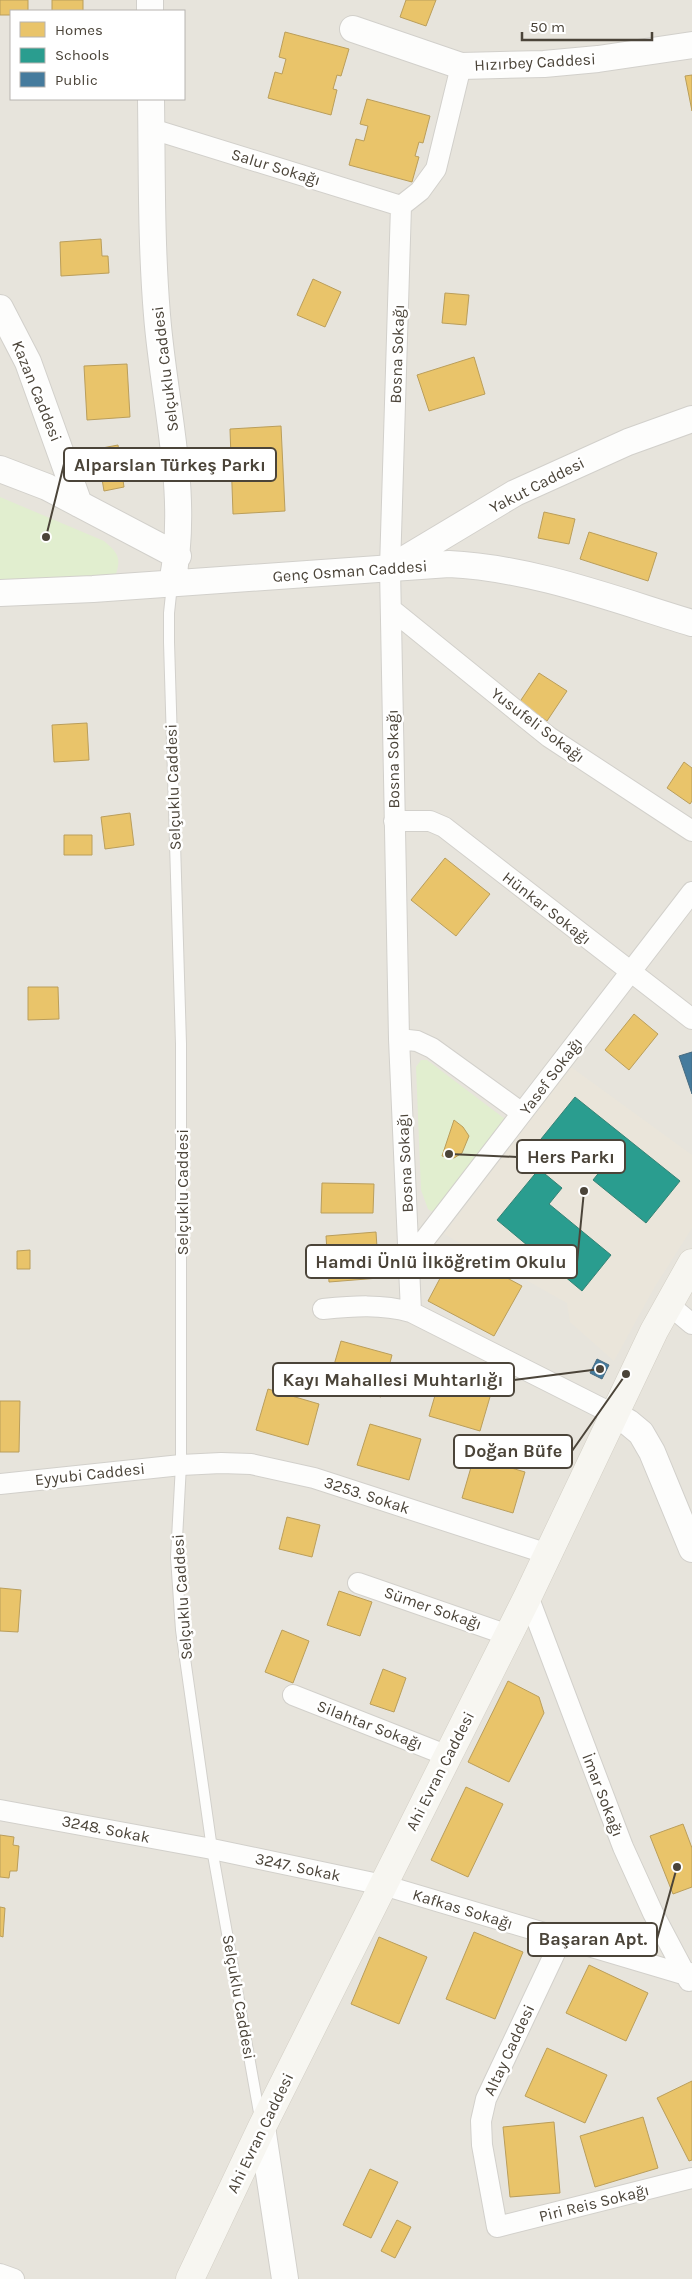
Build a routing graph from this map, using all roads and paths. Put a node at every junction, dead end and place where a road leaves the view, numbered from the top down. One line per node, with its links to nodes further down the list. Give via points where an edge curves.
1 (353, 29): 3 (street, Hızırbey Caddesi)
2 (692, 45): 3 (street, Hızırbey Caddesi, via 598,60)
3 (461, 66): 6 (street, via 436,169 420,191)
4 (151, 100): 5 (street, Selçuklu Caddesi)
5 (152, 129): 6 (street, Salur Sokağı); 11 (street, Selçuklu Caddesi, via 157,312 176,463)
6 (401, 206): 12 (street, Bosna Sokağı)
7 (0, 308): 10 (street, Kazan Caddesi, via 28,362)
8 (692, 419): 12 (street, Yakut Caddesi, via 628,442 515,493)
9 (0, 469): 10 (street, via 47,486)
10 (79, 504): 11 (street)
11 (178, 556): 13 (street, Selçuklu Caddesi)
12 (390, 568): 13 (street, Genç Osman Caddesi); 15 (street, Bosna Sokağı); 16 (street, Genç Osman Caddesi, via 481,565 524,574)
13 (172, 584): 14 (street, Genç Osman Caddesi); 31 (lane, Selçuklu Caddesi, via 169,642 182,1054)
14 (0, 593)
15 (391, 609): 17 (street, Bosna Sokağı); 18 (street, Yusufeli Sokağı, via 549,737)
16 (692, 623)
17 (394, 820): 20 (street, Hünkar Sokağı, via 430,821 444,827); 22 (street, Bosna Sokağı)
18 (689, 823)
19 (692, 892): 20 (street, Yasef Sokağı)
20 (630, 972): 21 (street, Hünkar Sokağı); 23 (street, Yasef Sokağı)
21 (692, 1019)
22 (400, 1039): 23 (street, via 417,1041 432,1048); 24 (street, Bosna Sokağı)
23 (522, 1113): 24 (street, Yasef Sokağı)
24 (409, 1260): 28 (street, Bosna Sokağı)
25 (692, 1263): 26 (main road, Ahi Evran Caddesi)
26 (668, 1304): 29 (street); 30 (main road, Ahi Evran Caddesi)
27 (323, 1309): 28 (street, via 364,1305 390,1306)
28 (411, 1312): 30 (street)
29 (692, 1324)
30 (615, 1416): 33 (street, via 641,1433); 34 (main road, Ahi Evran Caddesi)
31 (181, 1465): 32 (street, Eyyubi Caddesi); 34 (street, 3253. Sokak, via 252,1464 283,1470); 41 (lane, Selçuklu Caddesi, via 176,1557 181,1630)
32 (0, 1484)
33 (692, 1549)
34 (548, 1554): 36 (main road, Ahi Evran Caddesi)
35 (358, 1583): 37 (street, Sümer Sokağı)
36 (528, 1596): 37 (main road, Ahi Evran Caddesi); 44 (street, İmar Sokağı, via 623,1847 653,1913)
37 (508, 1635): 39 (main road, Ahi Evran Caddesi)
38 (293, 1695): 39 (street, Silahtar Sokağı)
39 (448, 1756): 42 (main road, Ahi Evran Caddesi)
40 (0, 1810): 41 (street, 3248. Sokak)
41 (212, 1850): 42 (street, 3247. Sokak); 45 (lane, Selçuklu Caddesi)
42 (383, 1885): 43 (street, Kafkas Sokağı); 45 (main road, Ahi Evran Caddesi)
43 (562, 1938): 44 (street, Kafkas Sokağı); 47 (street, Altay Caddesi, via 484,2106 482,2145)
44 (690, 1979)
45 (262, 2127): 50 (main road, Ahi Evran Caddesi); 51 (street, Selçuklu Caddesi)
46 (692, 2178): 47 (street, Piri Reis Sokağı)
47 (497, 2227)
48 (0, 2274): 49 (street)
49 (14, 2279)
50 (190, 2279)
51 (285, 2279)

